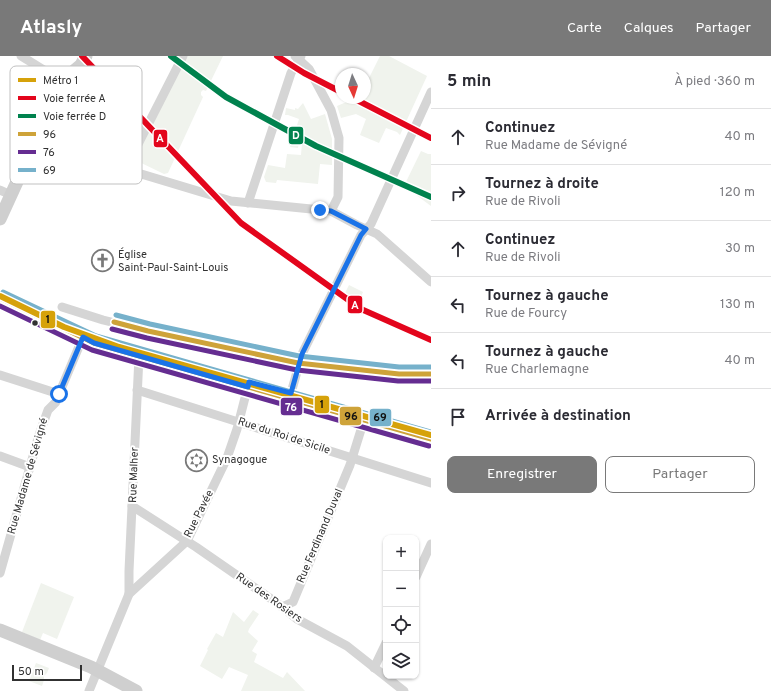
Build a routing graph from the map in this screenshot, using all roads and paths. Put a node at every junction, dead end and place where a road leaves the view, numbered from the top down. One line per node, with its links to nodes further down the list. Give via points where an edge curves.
1 (21, 56): 5 (street)
2 (86, 56): 6 (street)
3 (183, 56): 8 (street)
4 (298, 57): 11 (street); 12 (street, via 309,69 331,110 339,138 338,197)
5 (37, 66)
6 (80, 66)
7 (431, 92): 14 (street, via 374,217)
8 (142, 136)
9 (142, 174): 11 (street, via 231,201)
10 (6, 192): 13 (street)
11 (248, 203): 12 (street)
12 (331, 211): 14 (street)
13 (0, 219)
14 (366, 229): 15 (street, via 377,234); 20 (street)
15 (431, 282)
16 (0, 298): 18 (street)
17 (62, 307): 20 (street, via 148,331)
18 (83, 337): 19 (street, via 94,343); 25 (street, Rue Madame de Sévigné)
19 (139, 356): 23 (street); 24 (street, Rue Malher)
20 (298, 363): 21 (street, via 399,374); 23 (street, via 291,393)
21 (431, 374)
22 (0, 375): 25 (street)
23 (249, 384): 26 (street); 27 (street, Rue Pavée)
24 (137, 390): 27 (street, Rue du Roi de Sicile); 33 (street, Rue Malher)
25 (59, 394): 31 (street, Rue Madame de Sévigné, via 46,414)
26 (364, 420): 28 (street); 30 (street, Rue Ferdinand Duval)
27 (238, 421): 30 (street, Rue du Roi de Sicile); 34 (street, Rue Pavée, via 227,458)
28 (431, 439)
29 (0, 456): 31 (street)
30 (352, 458): 32 (street, Rue du Roi de Sicile); 41 (street, Rue Ferdinand Duval, via 293,602)
31 (30, 467): 38 (street, Rue Madame de Sévigné)
32 (431, 483)
33 (132, 506): 34 (street, Rue des Rosiers); 36 (street, Rue Malher)
34 (187, 541): 39 (street, Rue Pavée); 41 (street, Rue des Rosiers)
35 (431, 544): 37 (street)
36 (129, 571): 39 (street); 40 (street, Rue Malher)
37 (419, 571)
38 (0, 573)
39 (146, 578): 40 (street, Rue Pavée)
40 (129, 594): 45 (street, Rue Pavée)
41 (282, 607): 44 (street, Rue des Rosiers, via 297,619 347,646)
42 (0, 630): 45 (street)
43 (383, 649): 44 (street)
44 (374, 668): 48 (street, Rue des Rosiers)
45 (98, 670): 46 (street, Rue Pavée); 47 (street)
46 (89, 691)
47 (136, 691)
48 (404, 691)

